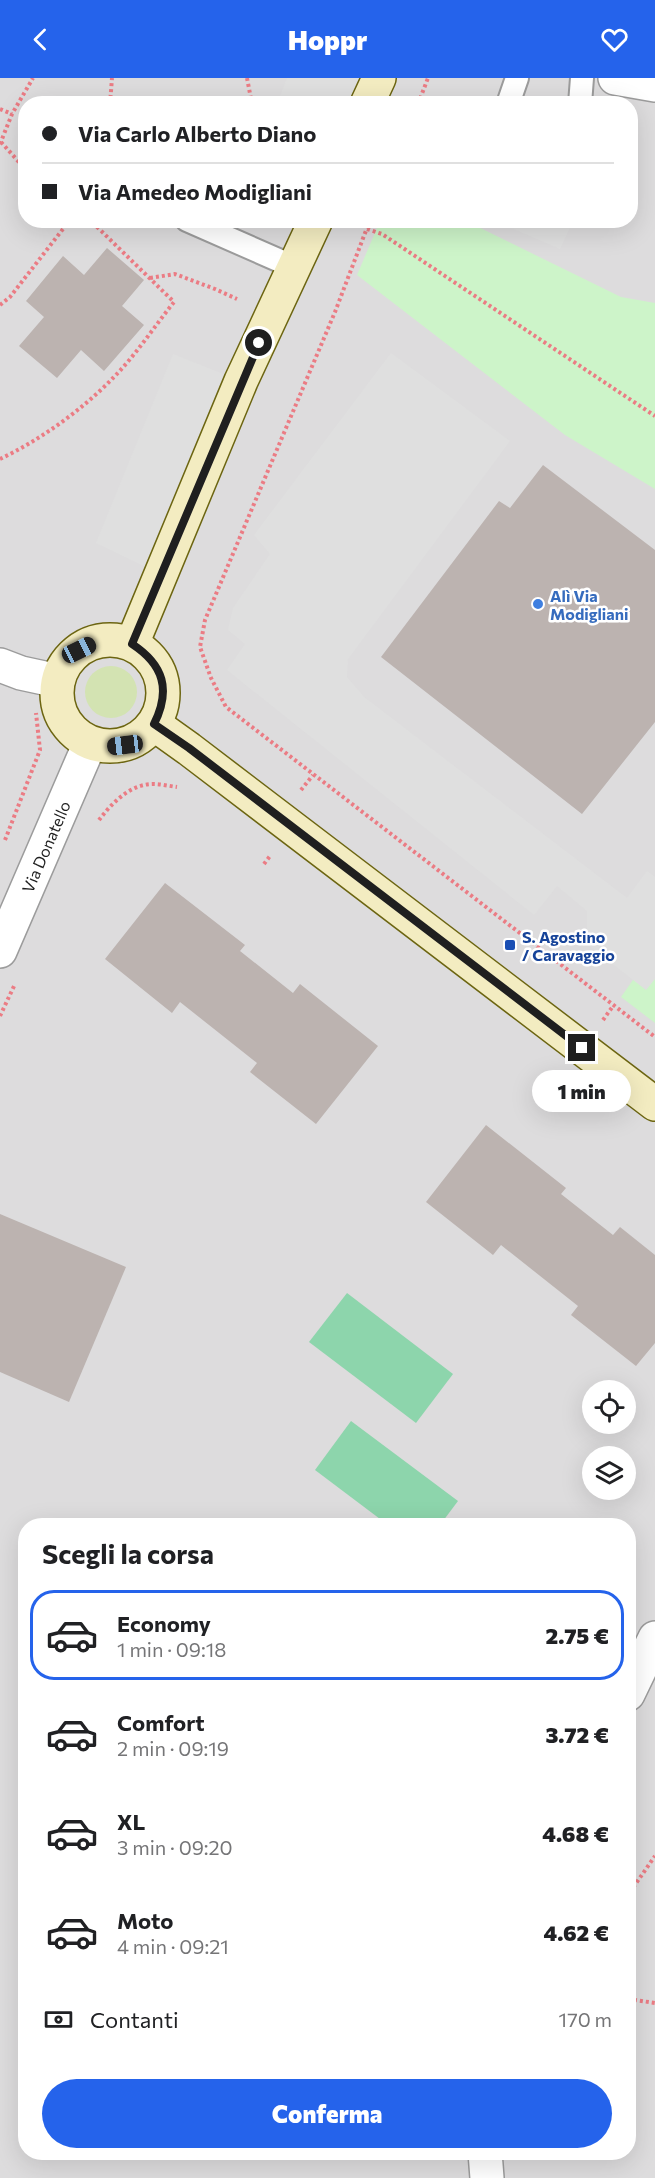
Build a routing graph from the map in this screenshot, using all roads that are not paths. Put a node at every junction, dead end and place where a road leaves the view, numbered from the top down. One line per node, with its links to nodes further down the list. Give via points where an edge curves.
1 (379, 78): 6 (street)
2 (517, 78): 7 (lane)
3 (582, 78): 8 (lane)
4 (615, 78): 5 (street)
5 (655, 85)
6 (371, 96)
7 (511, 96)
8 (581, 96)
9 (205, 228): 11 (lane)
10 (312, 228): 11 (street)
11 (294, 267): 12 (street, via 241,381)
12 (132, 644): 14 (street, via 114,640 95,642 66,663); 15 (street, via 156,664 162,678 164,694)
13 (0, 665): 14 (street, via 21,674)
14 (58, 681): 16 (street, via 57,696 67,724)
15 (154, 724): 16 (street, via 125,745 107,747); 18 (street)
16 (90, 742): 17 (street, Via Donatello)
17 (9, 963)
18 (655, 1104)
19 (655, 1638): 20 (street)
20 (636, 1677)
21 (486, 2160): 22 (street)
22 (487, 2178)

